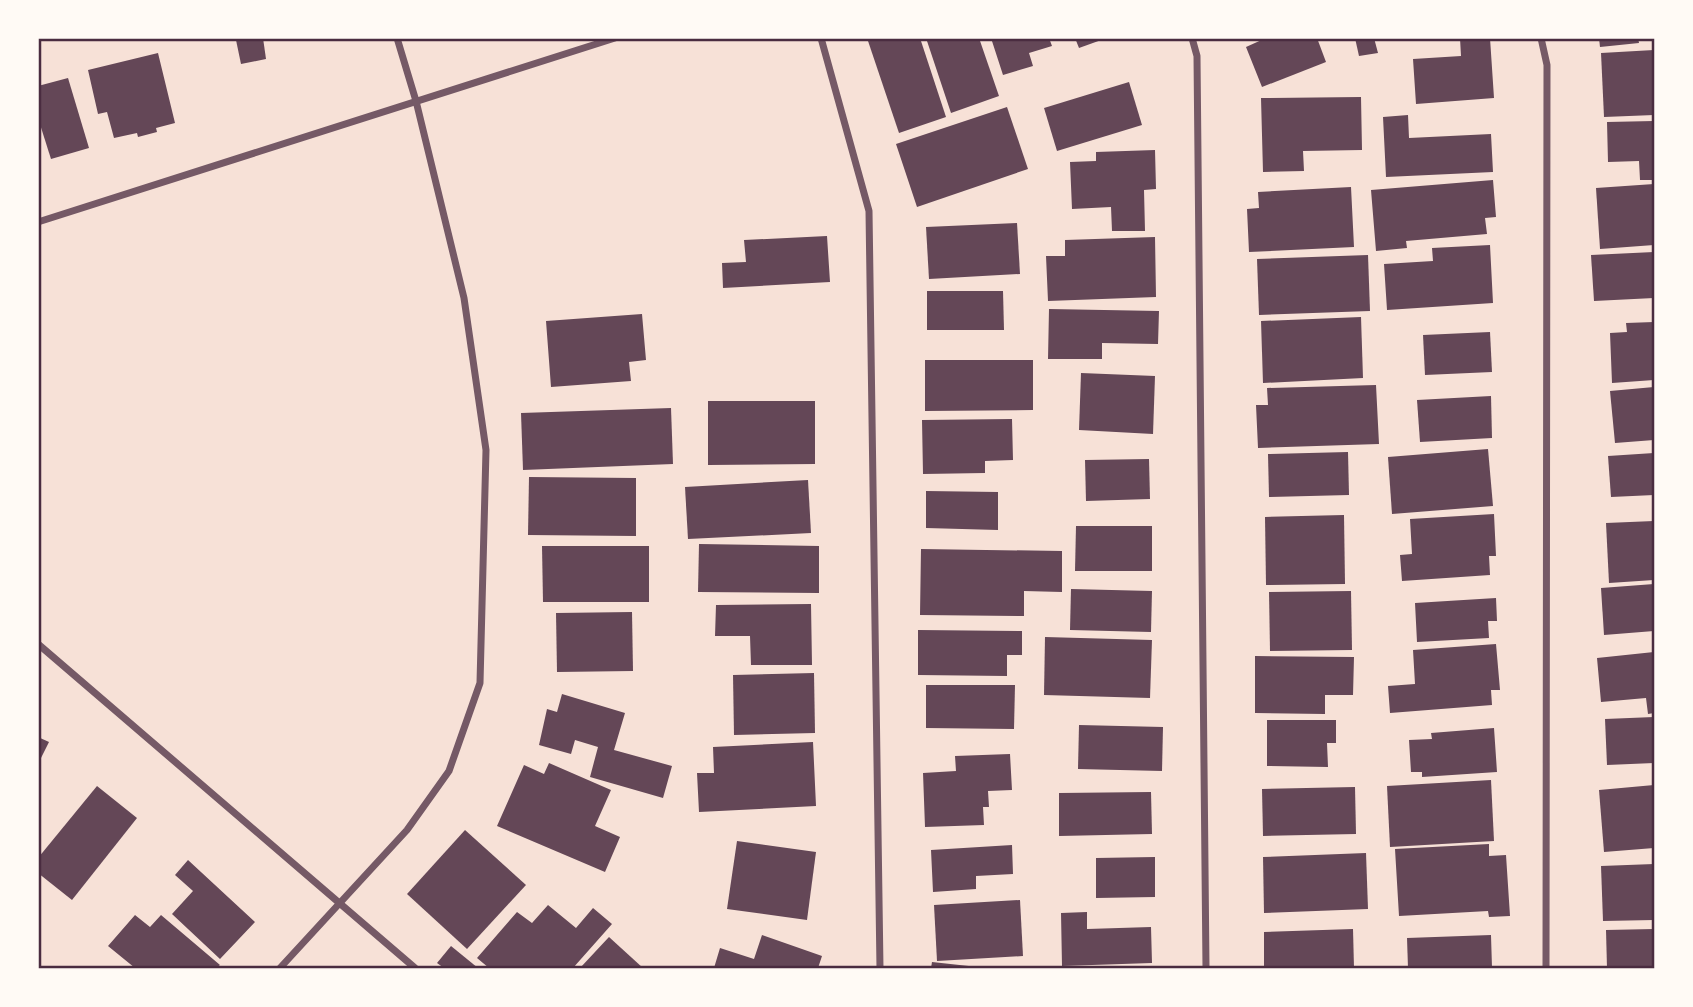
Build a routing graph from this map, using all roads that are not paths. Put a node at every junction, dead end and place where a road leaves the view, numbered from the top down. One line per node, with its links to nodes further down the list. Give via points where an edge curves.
1 (397, 38): 6 (street)
2 (615, 38): 6 (street)
3 (821, 38): 12 (street, via 869,211)
4 (1192, 38): 13 (street, via 1197,56)
5 (1541, 38): 14 (street, via 1547,65)
6 (416, 102): 7 (street); 9 (street, via 464,298 486,450 480,683 449,771 407,831)
7 (38, 222)
8 (38, 644): 9 (street)
9 (340, 903): 10 (street); 11 (street)
10 (280, 968)
11 (415, 968)
12 (880, 968)
13 (1206, 968)
14 (1546, 968)

